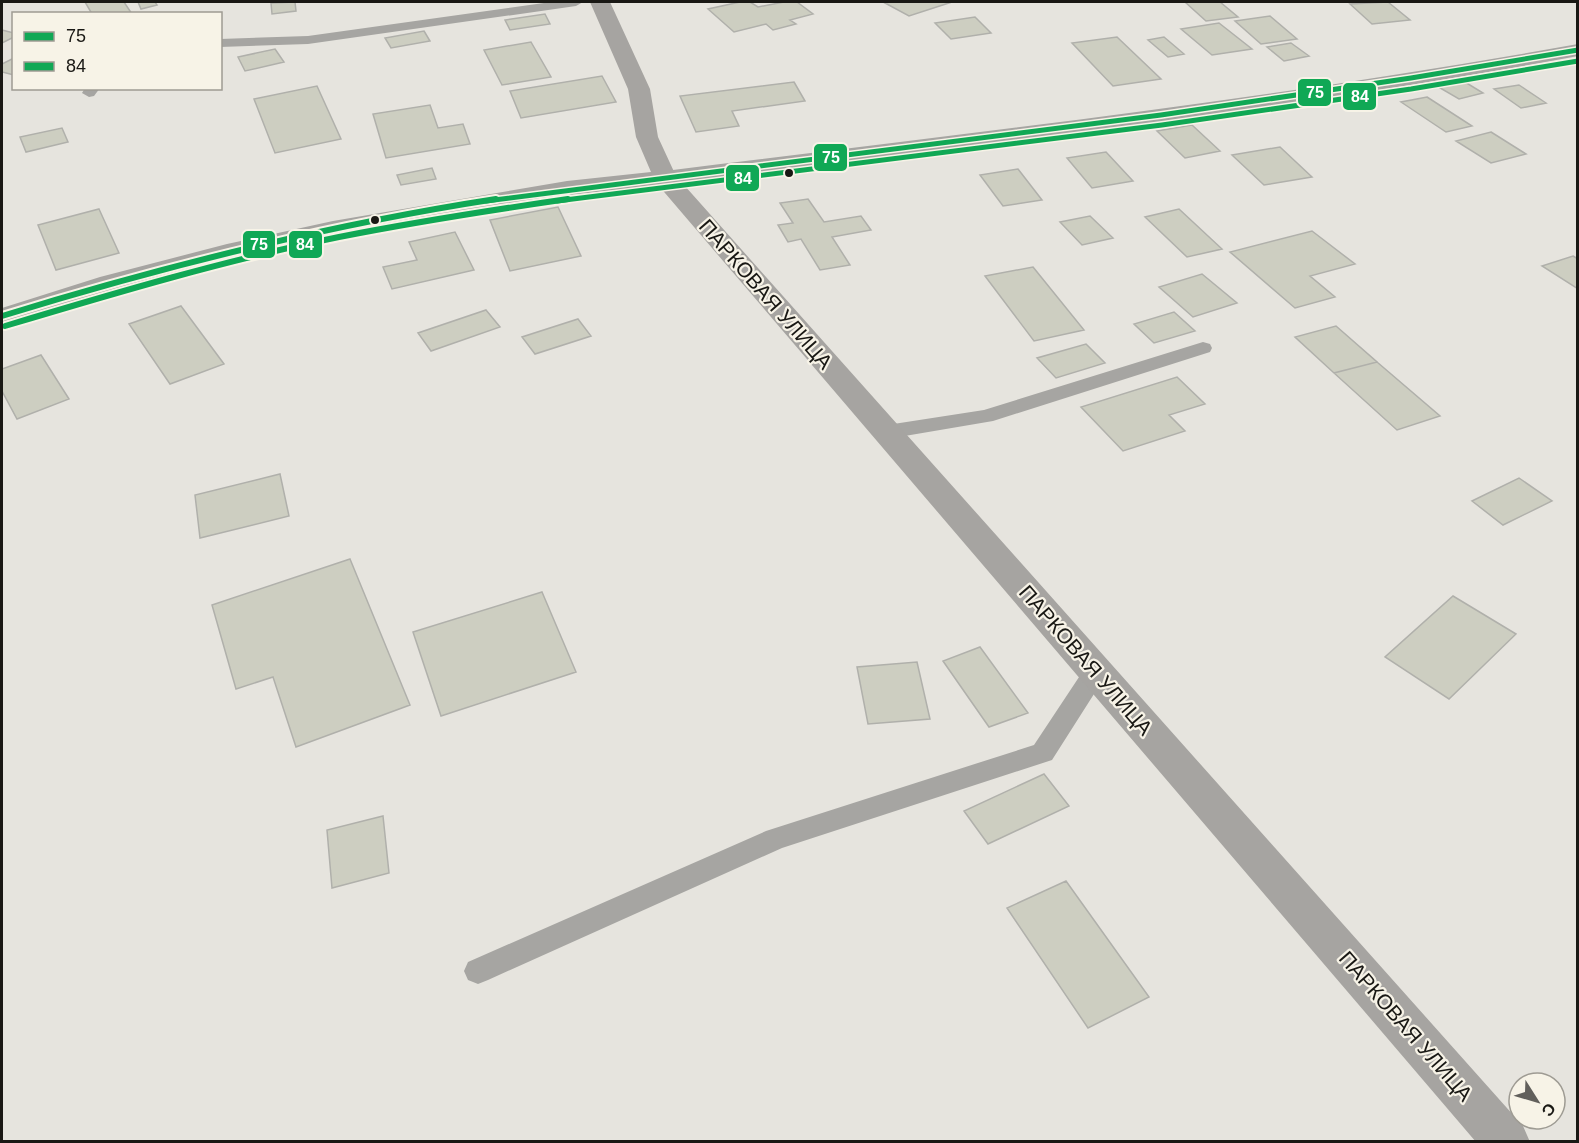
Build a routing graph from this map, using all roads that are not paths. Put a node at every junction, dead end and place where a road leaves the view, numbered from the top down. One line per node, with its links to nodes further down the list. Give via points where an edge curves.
1 (576, 2): 3 (lane, via 308,40)
2 (605, 2): 5 (main road, ПАРКОВАЯ УЛИЦА, via 639,89 647,137)
3 (222, 43)
4 (1578, 50): 5 (street, via 1426,78 1166,115)
5 (665, 178): 6 (main road, via 567,188 333,228 236,249); 8 (main road, ПАРКОВАЯ УЛИЦА)
6 (2, 316)
7 (1203, 348): 8 (lane, via 986,417)
8 (887, 432): 9 (main road, ПАРКОВАЯ УЛИЦА)
9 (1096, 672): 10 (lane, via 1043,753 775,839); 11 (main road, ПАРКОВАЯ УЛИЦА)
10 (478, 971)
11 (1507, 1142)

